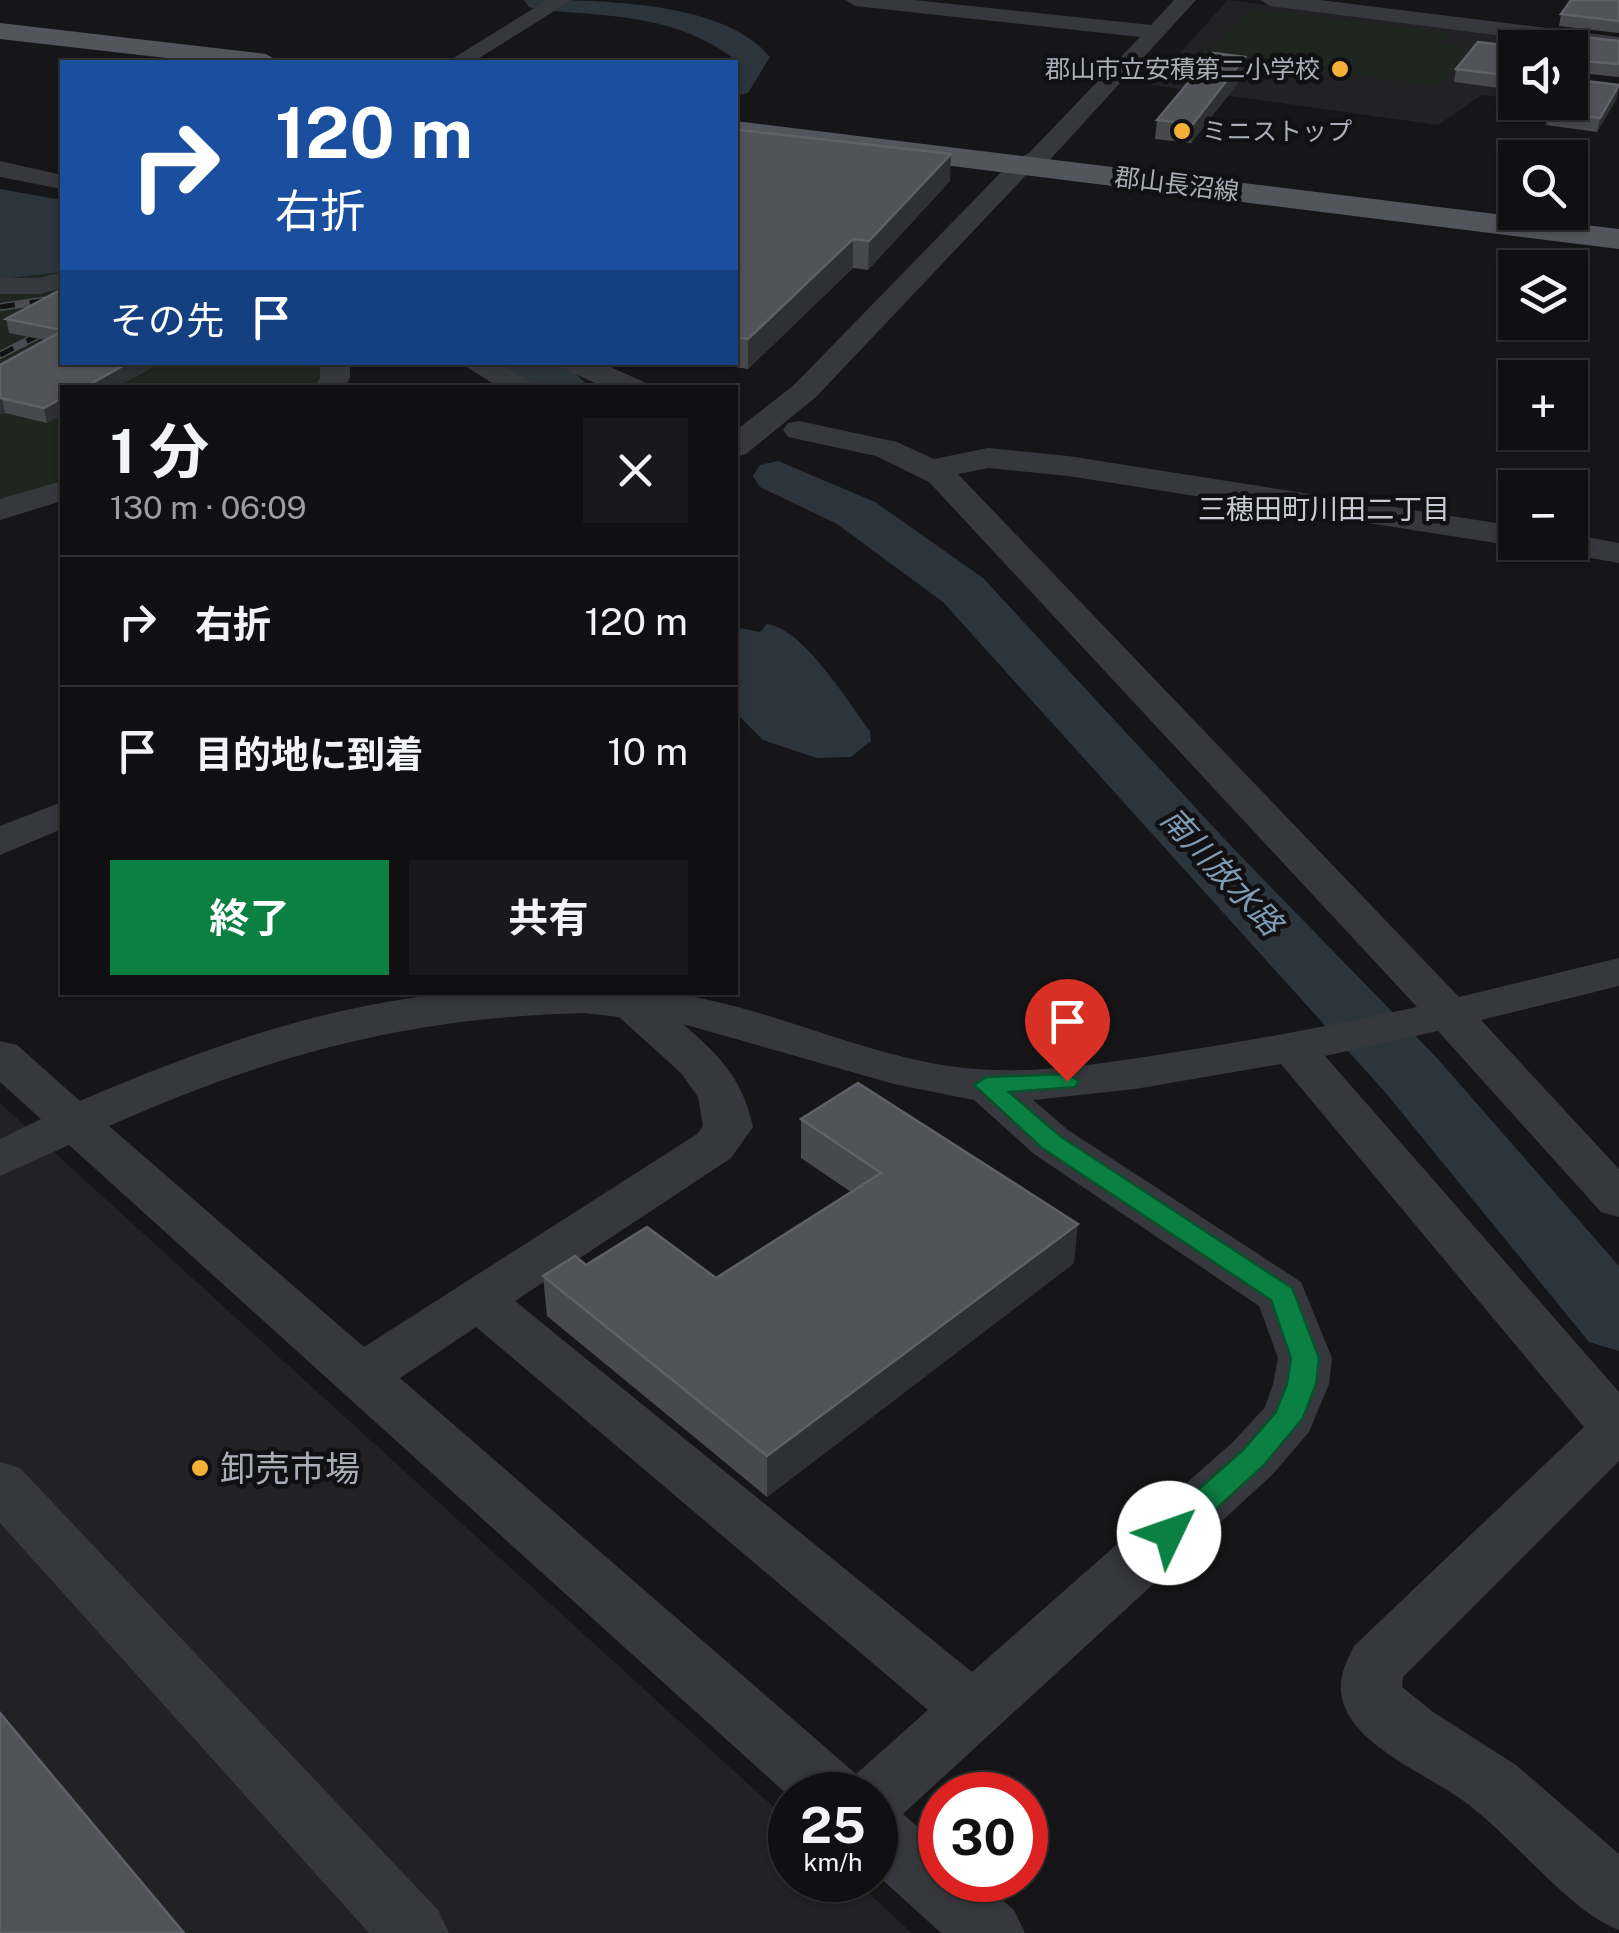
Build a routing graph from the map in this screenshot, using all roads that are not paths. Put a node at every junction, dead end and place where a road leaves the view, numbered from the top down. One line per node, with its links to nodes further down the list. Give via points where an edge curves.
1 (855, 0): 7 (street)
2 (1186, 0): 7 (street)
3 (1270, 0): 9 (street)
4 (554, 5): 12 (street)
5 (1619, 20): 9 (street)
6 (0, 31): 11 (main road)
7 (1156, 32): 15 (street)
8 (0, 40): 10 (main road)
9 (1600, 41)
10 (173, 60)
11 (249, 60)
12 (461, 60)
13 (738, 121): 15 (main road, 郡山長沼線)
14 (738, 130): 15 (main road, 郡山長沼線)
15 (1036, 164): 18 (main road, 郡山長沼線); 19 (main road, 郡山長沼線); 22 (street); 28 (street)
16 (0, 169): 17 (street)
17 (60, 182)
18 (1619, 229)
19 (1619, 239)
20 (60, 281): 21 (street)
21 (0, 286)
22 (911, 321)
23 (480, 365): 25 (street)
24 (580, 365): 26 (street)
25 (518, 385)
26 (626, 385)
27 (835, 402): 28 (street)
28 (758, 436): 29 (street, via 886,449); 30 (street)
29 (930, 470): 33 (street, via 988,458 1068,466); 42 (street, via 967,501 1337,892)
30 (738, 473)
31 (60, 491): 32 (street)
32 (0, 510)
33 (1498, 533)
34 (1588, 548): 35 (street)
35 (1619, 553)
36 (60, 784): 37 (street)
37 (0, 810)
38 (60, 815): 39 (street)
39 (0, 842)
40 (1619, 972): 42 (street)
41 (631, 1003): 45 (street, via 757,1028 884,1068); 46 (street, via 434,1010 330,1031 193,1071); 49 (street, via 698,1062 722,1096 728,1127 714,1146)
42 (1436, 1017): 43 (street); 48 (street)
43 (1304, 1047): 45 (street, via 1128,1075); 56 (street, via 1619,1430 1376,1664 1370,1690 1389,1716 1490,1782)
44 (0, 1056): 46 (street)
45 (986, 1085): 52 (street, via 1051,1142 1282,1295 1305,1358 1288,1418 1253,1458)
46 (72, 1121): 47 (street); 50 (street)
47 (0, 1159)
48 (1619, 1200)
49 (478, 1300): 50 (street); 52 (street)
50 (361, 1376): 53 (street)
51 (0, 1484): 57 (street)
52 (973, 1710): 54 (street)
53 (808, 1772)
54 (898, 1777)
55 (898, 1851): 58 (street)
56 (1619, 1900)
57 (414, 1933)
58 (990, 1933)

